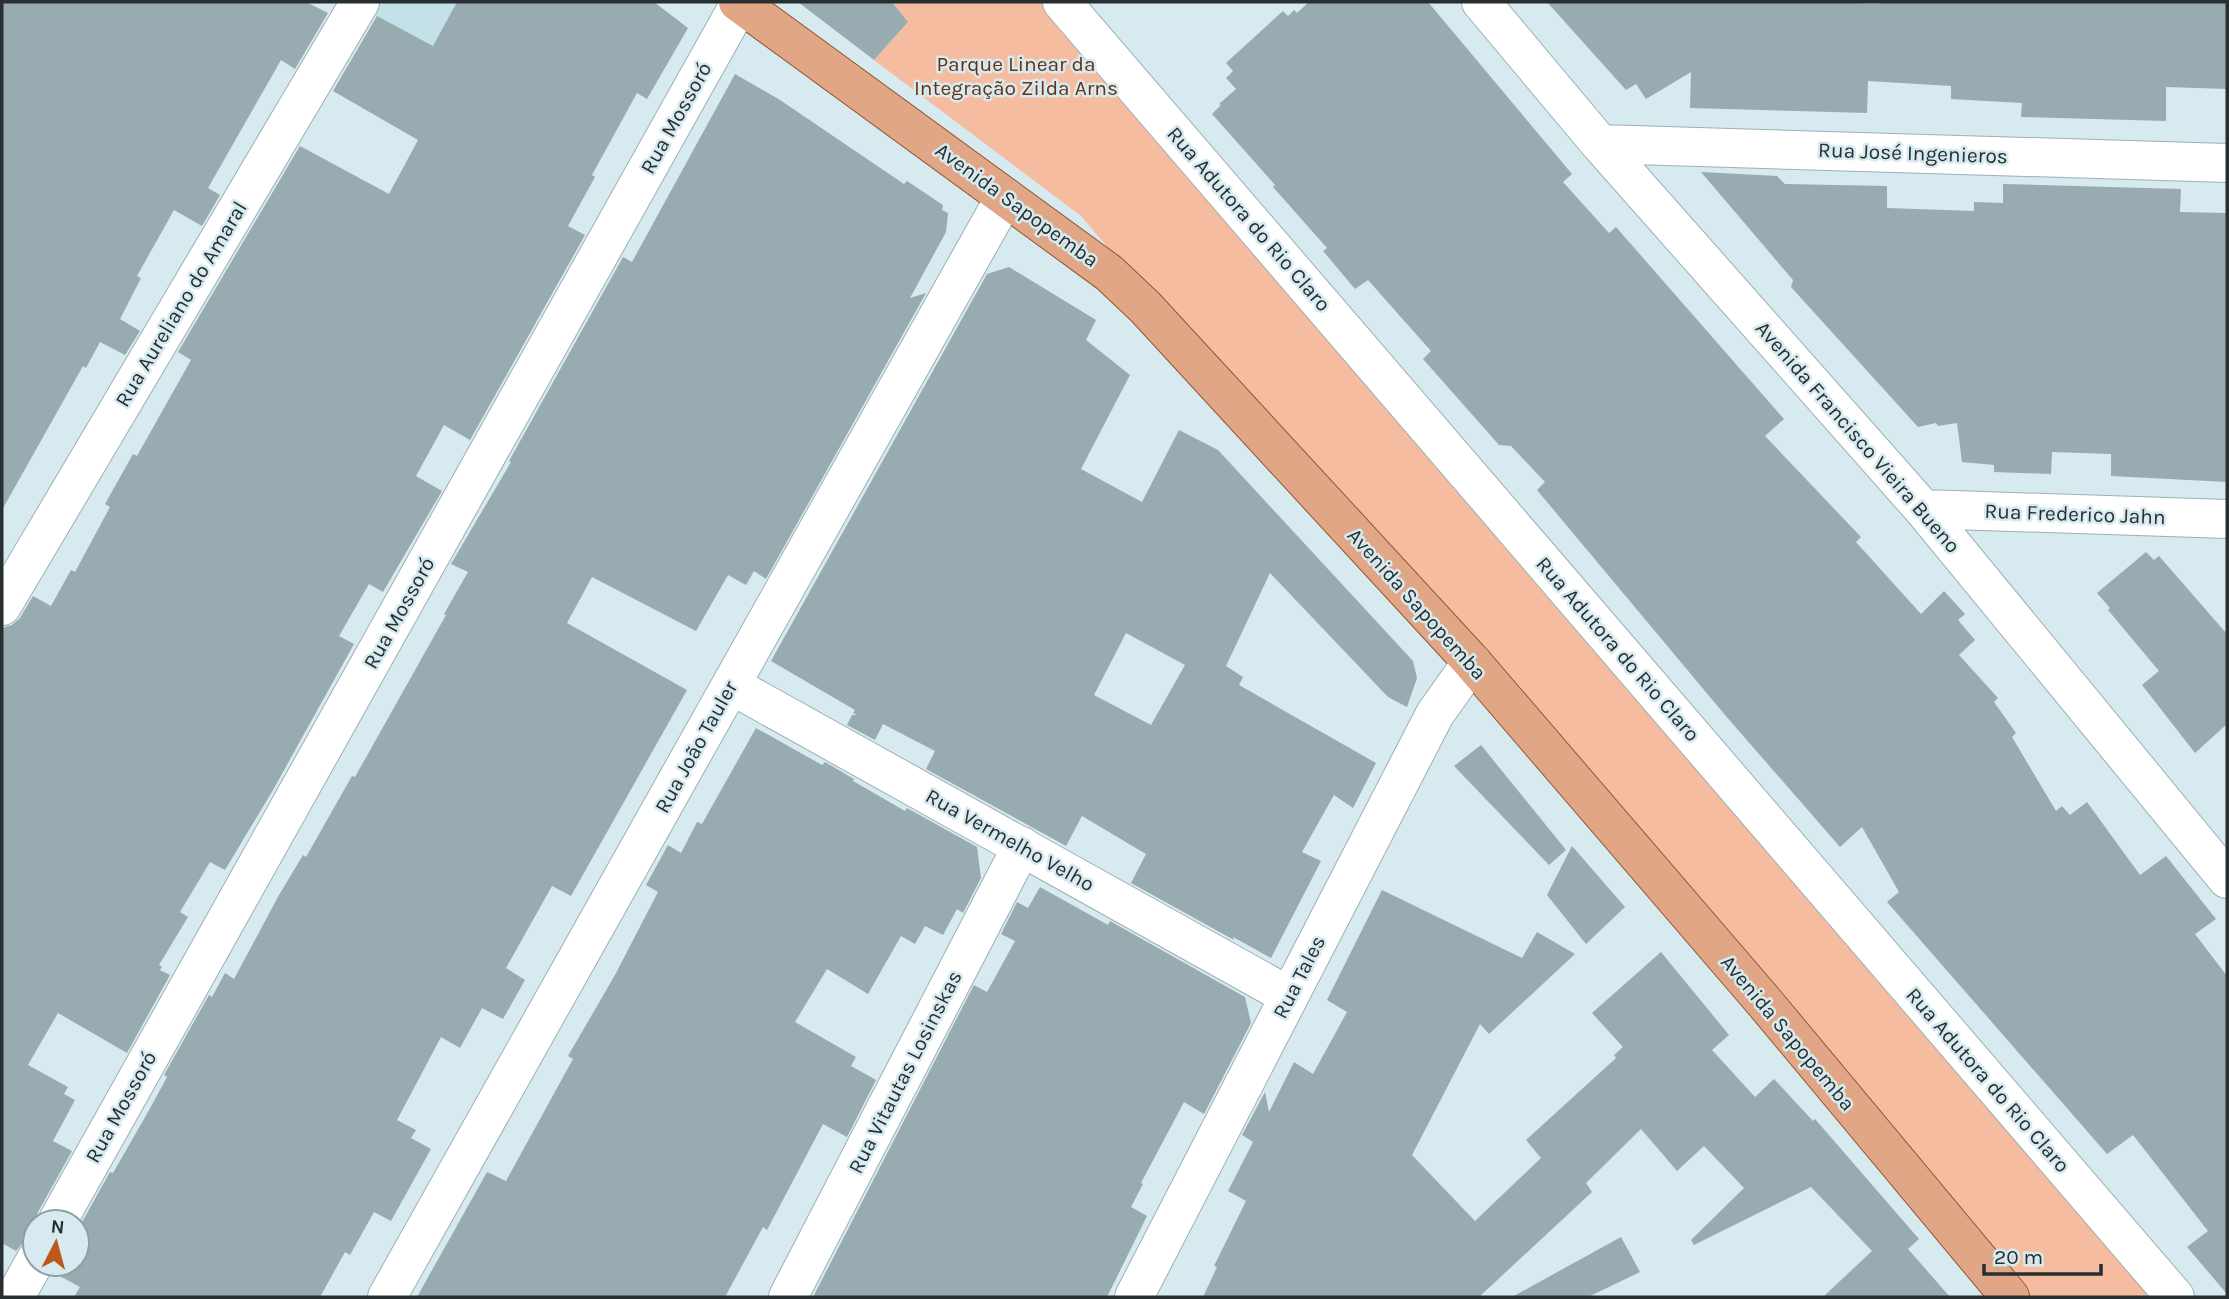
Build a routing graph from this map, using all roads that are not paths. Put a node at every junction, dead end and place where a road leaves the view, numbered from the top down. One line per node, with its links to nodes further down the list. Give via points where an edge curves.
1 (360, 2): 10 (street, Rua Aureliano do Amaral)
2 (1481, 2): 5 (street, Avenida Francisco Vieira Bueno)
3 (739, 3): 7 (main road, Avenida Sapopemba); 16 (street, Rua Mossoró)
4 (1067, 4): 23 (street, Rua Adutora do Rio Claro)
5 (1600, 144): 6 (street, Rua José Ingenieros); 8 (street, Avenida Francisco Vieira Bueno)
6 (2227, 163)
7 (1005, 197): 11 (main road, Avenida Sapopemba, via 1109,273 1145,307); 12 (street, Rua João Tauler)
8 (1923, 509): 9 (street, Rua Frederico Jahn); 14 (street, Avenida Francisco Vieira Bueno)
9 (2227, 519)
10 (2, 606)
11 (1472, 662): 15 (street, Rua Tales, via 1435,714); 22 (main road, Avenida Sapopemba)
12 (731, 685): 13 (street, Rua Vermelho Velho); 19 (street, Rua João Tauler)
13 (1021, 846): 15 (street, Rua Vermelho Velho); 20 (street, Rua Vitautas Losinskas)
14 (2227, 879)
15 (1289, 996): 21 (street, Rua Tales)
16 (65, 1208)
17 (26, 1278): 18 (street)
18 (15, 1297)
19 (387, 1297)
20 (788, 1297)
21 (1134, 1297)
22 (2010, 1297)
23 (2175, 1297)

